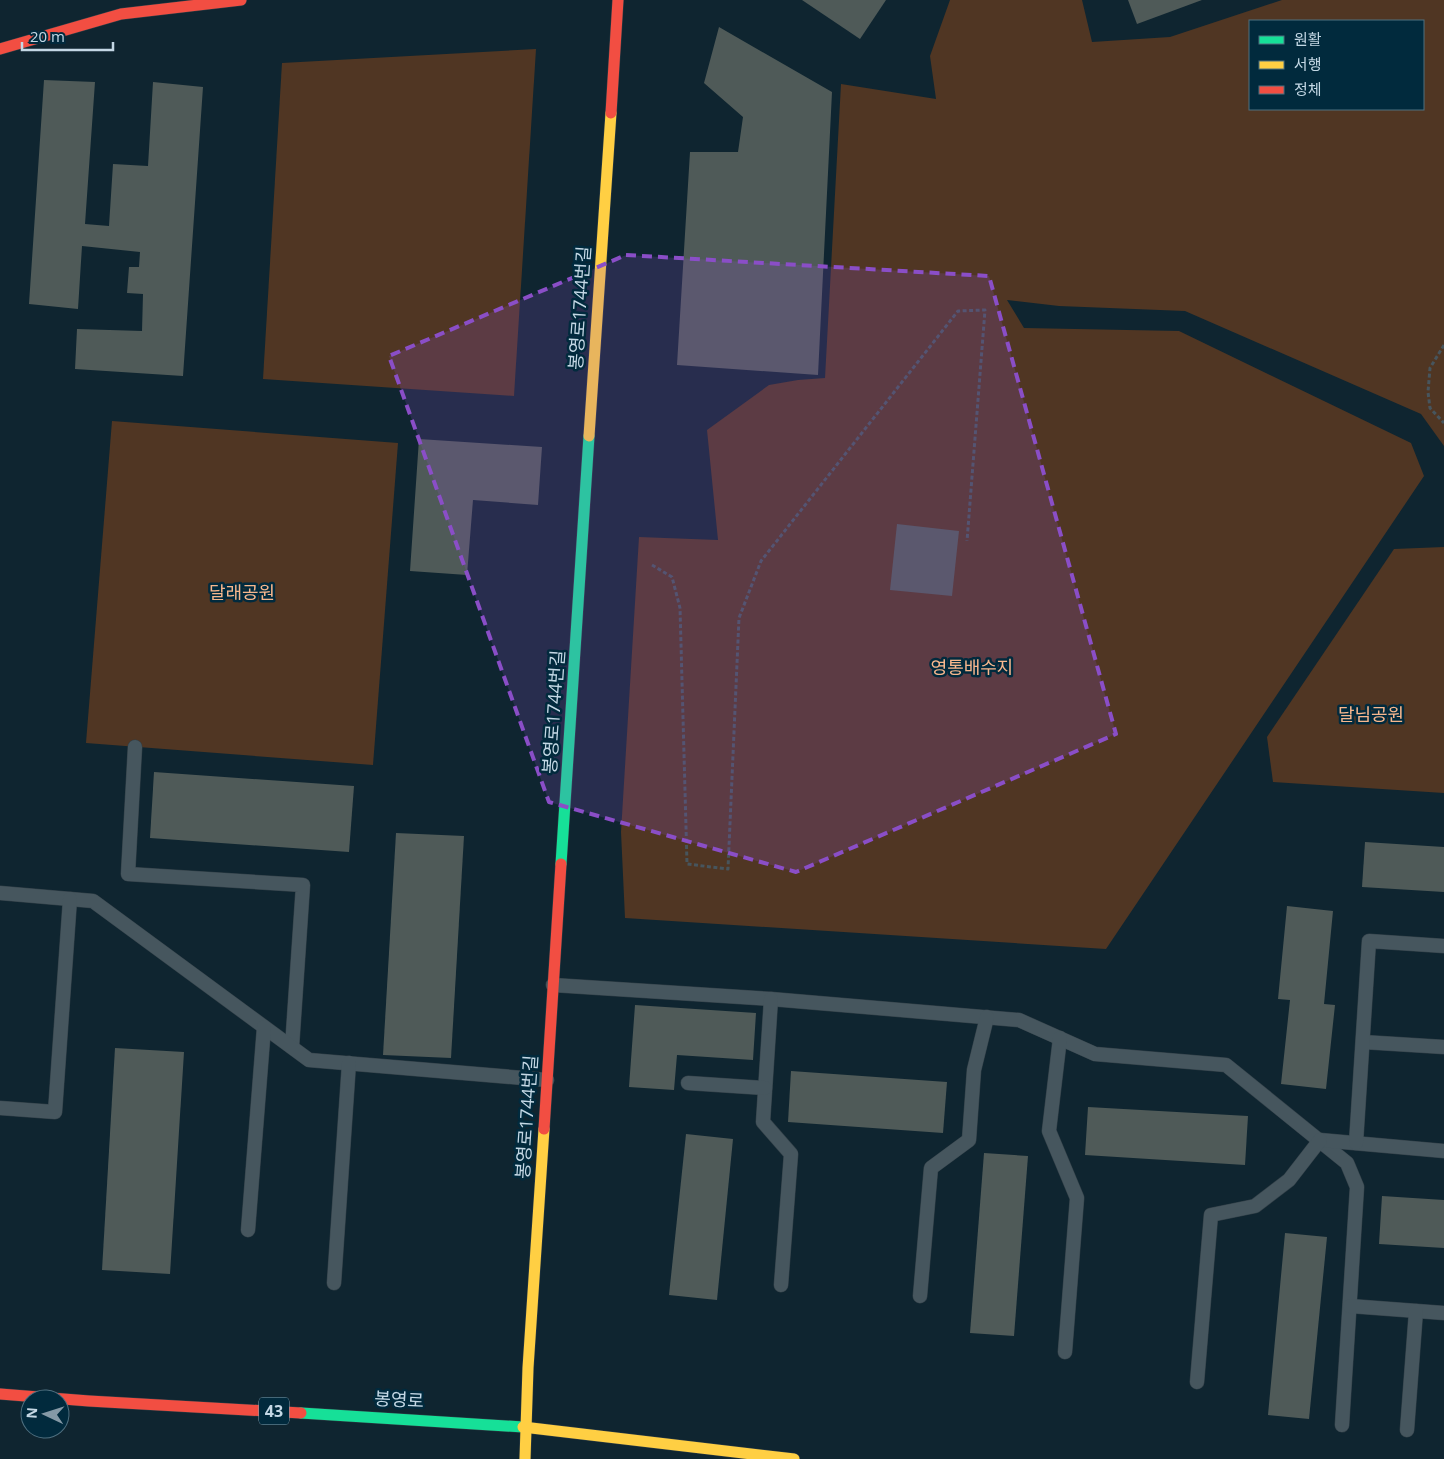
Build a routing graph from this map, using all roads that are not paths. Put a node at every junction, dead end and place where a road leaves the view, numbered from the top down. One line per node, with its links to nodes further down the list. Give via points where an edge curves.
1 (241, 0): 3 (street, via 121,14)
2 (618, 0): 8 (street, 봉영로1744번길)
3 (0, 49)
4 (135, 747): 14 (lane, via 128,874 304,885)
5 (0, 893): 6 (lane)
6 (70, 899): 11 (lane, via 93,901); 20 (lane, via 54,1112)
7 (1444, 946): 13 (lane, via 1369,941)
8 (554, 984): 9 (lane); 17 (street, 봉영로1744번길)
9 (771, 999): 10 (lane); 19 (lane)
10 (987, 1017): 12 (lane, via 1019,1020); 27 (lane, via 974,1070 969,1140 931,1168)
11 (264, 1027): 14 (lane); 24 (lane)
12 (1060, 1038): 21 (lane, via 1095,1054 1226,1065); 31 (lane, via 1049,1131 1077,1198)
13 (1363, 1042): 15 (lane); 22 (lane)
14 (292, 1047): 16 (lane, via 309,1060)
15 (1444, 1047)
16 (349, 1063): 17 (lane); 25 (lane)
17 (547, 1080): 35 (street, 봉영로1744번길)
18 (688, 1083): 19 (lane)
19 (765, 1088): 26 (lane, via 763,1122 792,1154)
20 (0, 1108)
21 (1320, 1140): 22 (lane); 28 (lane, via 1347,1164 1357,1187); 32 (lane, via 1289,1180 1255,1206 1212,1215)
22 (1356, 1143): 23 (lane)
23 (1444, 1150)
24 (248, 1230)
25 (334, 1283)
26 (781, 1285)
27 (920, 1296)
28 (1350, 1306): 29 (lane); 34 (lane)
29 (1416, 1311): 30 (lane); 36 (lane)
30 (1444, 1312)
31 (1065, 1352)
32 (1197, 1382)
33 (0, 1394): 35 (street, 봉영로 / 43)
34 (1342, 1425)
35 (527, 1427): 37 (street, 봉영로1744번길); 38 (street, 봉영로 / 43)
36 (1407, 1430)
37 (525, 1459)
38 (794, 1459)

